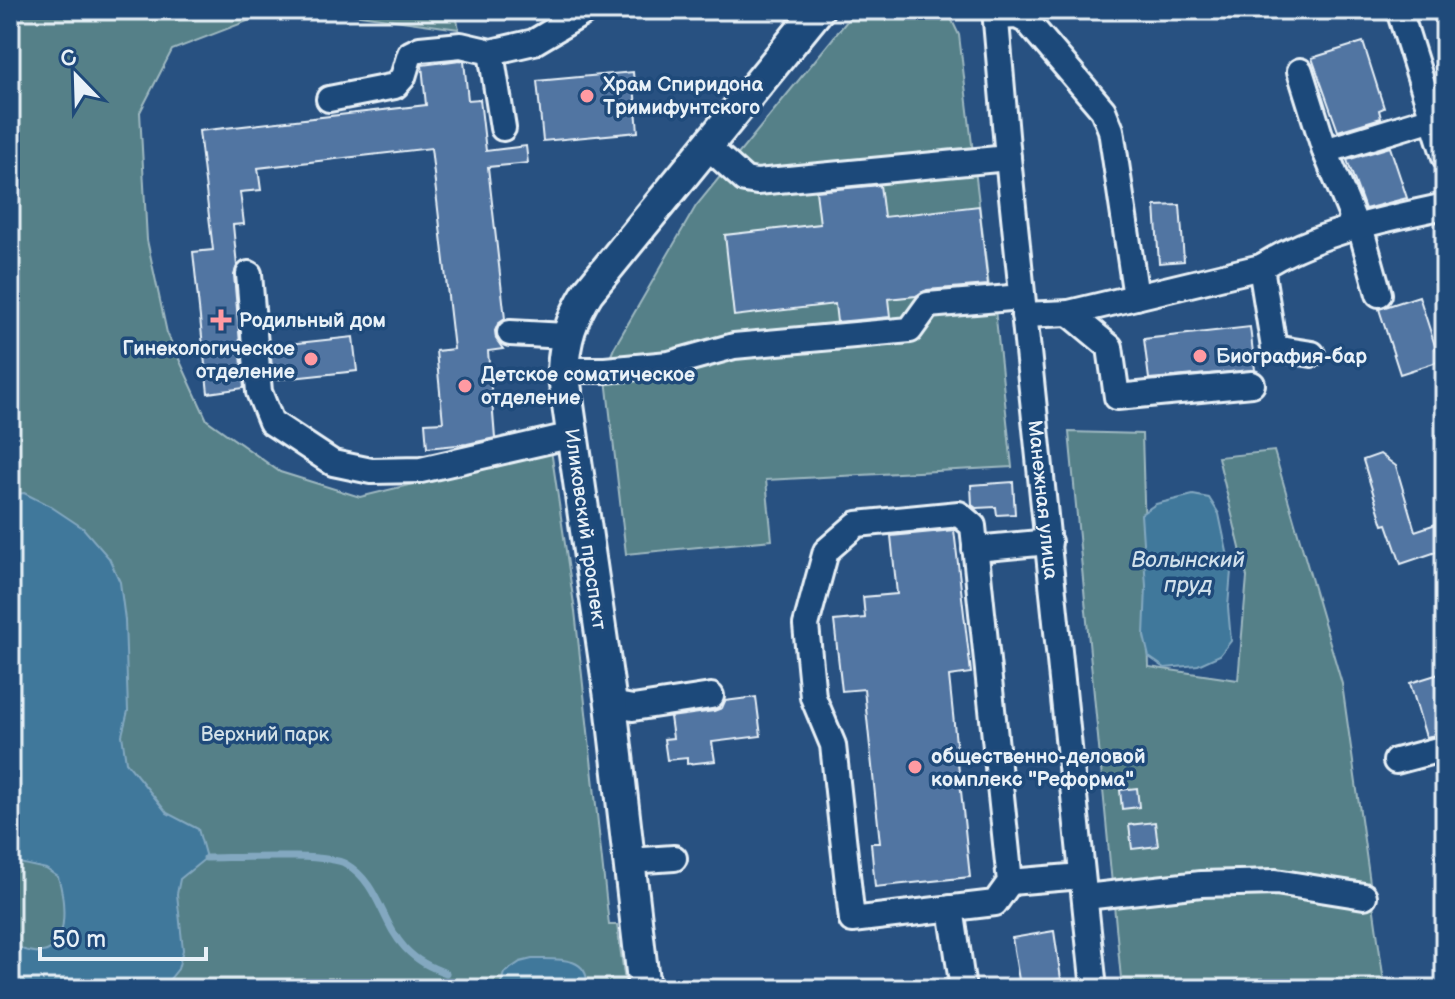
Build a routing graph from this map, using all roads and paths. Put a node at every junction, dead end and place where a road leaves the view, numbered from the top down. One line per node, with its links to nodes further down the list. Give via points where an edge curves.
1 (818, 10): 10 (main road, Иликовский проспект)
2 (1399, 10): 8 (street)
3 (584, 11): 5 (street, via 534,42)
4 (995, 14): 13 (street, Манежная улица); 19 (street, via 1027,21 1103,110 1111,130)
5 (491, 52): 7 (street, via 461,45 420,49 410,54 395,86); 9 (street)
6 (1300, 71): 11 (street)
7 (329, 99)
8 (1433, 118): 11 (street); 12 (street)
9 (503, 128)
10 (707, 146): 13 (street, via 745,180 757,182); 23 (main road, Иликовский проспект, via 588,292)
11 (1325, 151): 15 (street)
12 (1445, 157)
13 (1008, 158): 20 (street, Манежная улица)
14 (1445, 206): 15 (street)
15 (1354, 227): 16 (street, via 1294,248); 18 (street)
16 (1261, 267): 19 (street); 24 (street, via 1274,348)
17 (249, 274): 27 (street, via 259,392 271,422 333,463 371,471 421,470)
18 (1379, 294)
19 (1136, 297): 21 (street)
20 (1023, 306): 21 (street); 25 (street, via 928,305 910,330 734,346 669,364); 28 (street, Манежная улица)
21 (1069, 313): 26 (street, via 1110,347 1117,397)
22 (510, 333): 23 (street)
23 (566, 336): 25 (main road, Иликовский проспект)
24 (1312, 354)
25 (563, 370): 27 (main road, Иликовский проспект)
26 (1252, 384)
27 (573, 435): 31 (main road, Иликовский проспект)
28 (1049, 542): 29 (street); 37 (street, Манежная улица)
29 (975, 549): 36 (street); 39 (street, via 973,526 959,514 857,524 826,551 806,625 813,697 833,745 852,920)
30 (711, 696): 31 (street, via 633,708)
31 (611, 704): 35 (main road, Иликовский проспект)
32 (1445, 748): 33 (street)
33 (1396, 761)
34 (674, 858): 35 (street)
35 (629, 861): 40 (main road, Иликовский проспект)
36 (1010, 882): 37 (street); 39 (street, via 995,903)
37 (1084, 886): 38 (street, via 1276,882); 42 (street, Манежная улица)
38 (1364, 896)
39 (951, 908): 41 (street)
40 (644, 989)
41 (963, 989)
42 (1094, 989)

